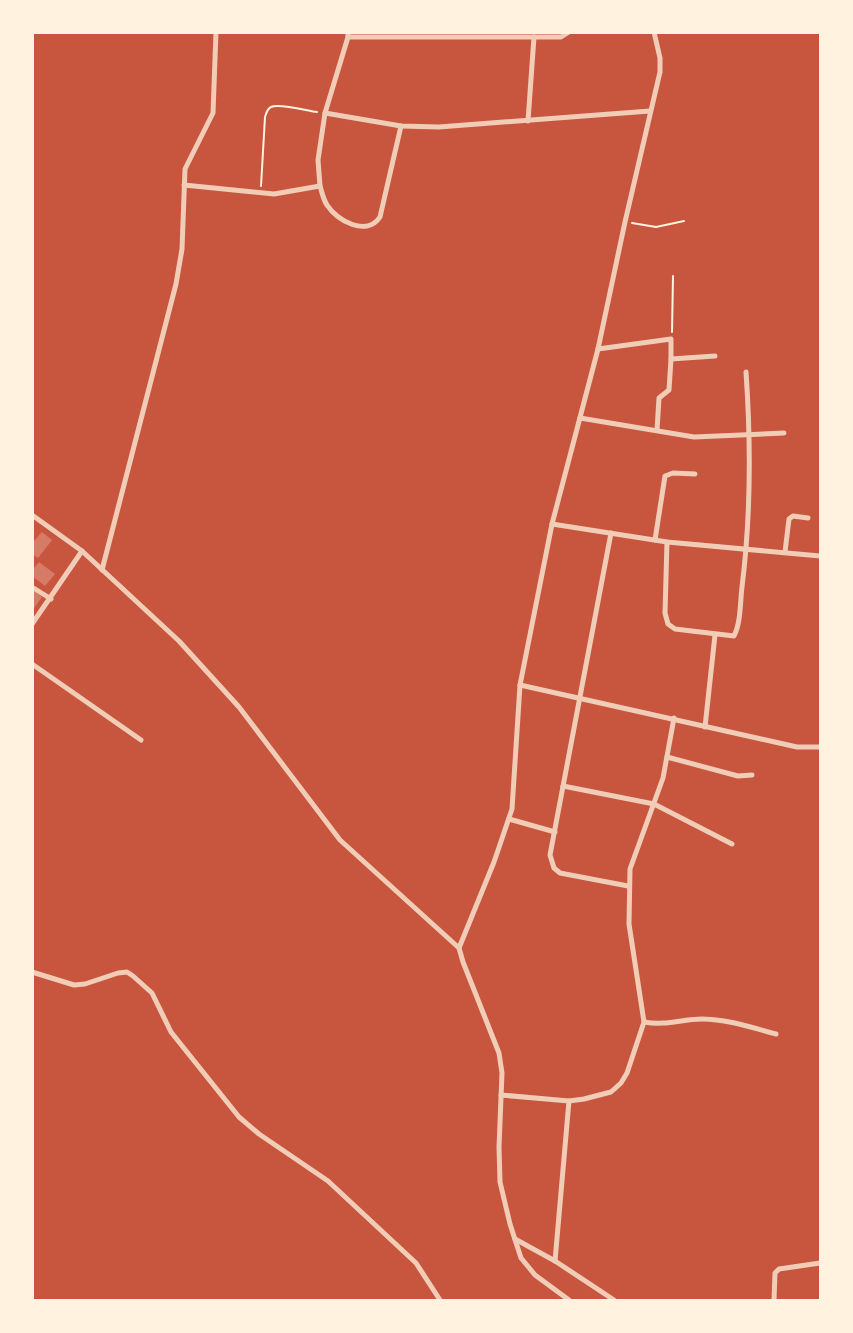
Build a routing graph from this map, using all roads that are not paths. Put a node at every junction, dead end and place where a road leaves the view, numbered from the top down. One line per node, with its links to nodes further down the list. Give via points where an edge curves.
1 (216, 32): 10 (street, via 213,113 187,161)
2 (570, 32): 5 (street, via 561,37)
3 (654, 32): 6 (street, via 661,65)
4 (348, 35): 5 (street); 7 (street)
5 (534, 37): 8 (street)
6 (650, 111): 8 (street); 12 (street)
7 (325, 113): 9 (street); 11 (street, via 318,160)
8 (528, 121): 9 (street)
9 (402, 126): 11 (street, via 380,217 375,224 358,226 333,213 325,203)
10 (184, 185): 11 (street, via 260,193); 31 (street, via 182,249 176,284)
11 (320, 186)
12 (598, 349): 14 (street, via 671,339); 16 (street)
13 (714, 356): 14 (street)
14 (671, 359): 17 (street, via 669,390 659,398)
15 (746, 372): 19 (street)
16 (580, 418): 17 (street); 23 (street)
17 (657, 430): 19 (street, via 704,437)
18 (784, 433): 19 (street)
19 (750, 435): 27 (street)
20 (695, 474): 25 (street, via 673,473 664,479)
21 (32, 515): 28 (street)
22 (808, 518): 29 (street, via 793,516 789,519)
23 (552, 524): 24 (street); 37 (street)
24 (611, 533): 25 (street); 38 (street)
25 (655, 540): 26 (street)
26 (667, 542): 27 (street); 35 (street, via 665,613 668,624 675,629)
27 (747, 548): 29 (street); 35 (street, via 736,631 730,638)
28 (82, 551): 31 (street); 33 (street)
29 (785, 552): 30 (street)
30 (820, 556)
31 (102, 570): 51 (street, via 179,641 239,707 340,840)
32 (32, 587): 33 (street)
33 (51, 599): 34 (street)
34 (32, 624)
35 (714, 635): 40 (street)
36 (32, 664): 41 (street)
37 (520, 685): 38 (street); 47 (street)
38 (578, 698): 39 (street); 45 (street)
39 (674, 718): 40 (street); 43 (street)
40 (705, 727): 42 (street, via 797,747)
41 (141, 740)
42 (820, 747)
43 (667, 757): 44 (street, via 738,776); 46 (street)
44 (752, 775)
45 (563, 786): 46 (street); 48 (street)
46 (654, 804): 49 (street); 50 (street, via 630,868)
47 (509, 819): 48 (street); 51 (street)
48 (554, 832): 50 (street, via 550,855 554,868)
49 (732, 844)
50 (628, 886): 53 (street, via 629,924)
51 (459, 948): 55 (street, via 499,1053)
52 (32, 972): 60 (street, via 74,985 118,973 126,972 133,976 152,993 171,1032 239,1117 328,1181 416,1263)
53 (644, 1022): 54 (street, via 669,1025 710,1020); 56 (street, via 621,1083 611,1092)
54 (776, 1034)
55 (502, 1095): 56 (street); 57 (street, via 500,1182)
56 (569, 1101): 58 (street)
57 (515, 1239): 58 (street); 61 (street, via 521,1258 535,1275)
58 (555, 1261): 62 (street)
59 (820, 1263): 63 (street, via 779,1269 775,1273)
60 (440, 1300)
61 (569, 1300)
62 (614, 1300)
63 (774, 1300)

